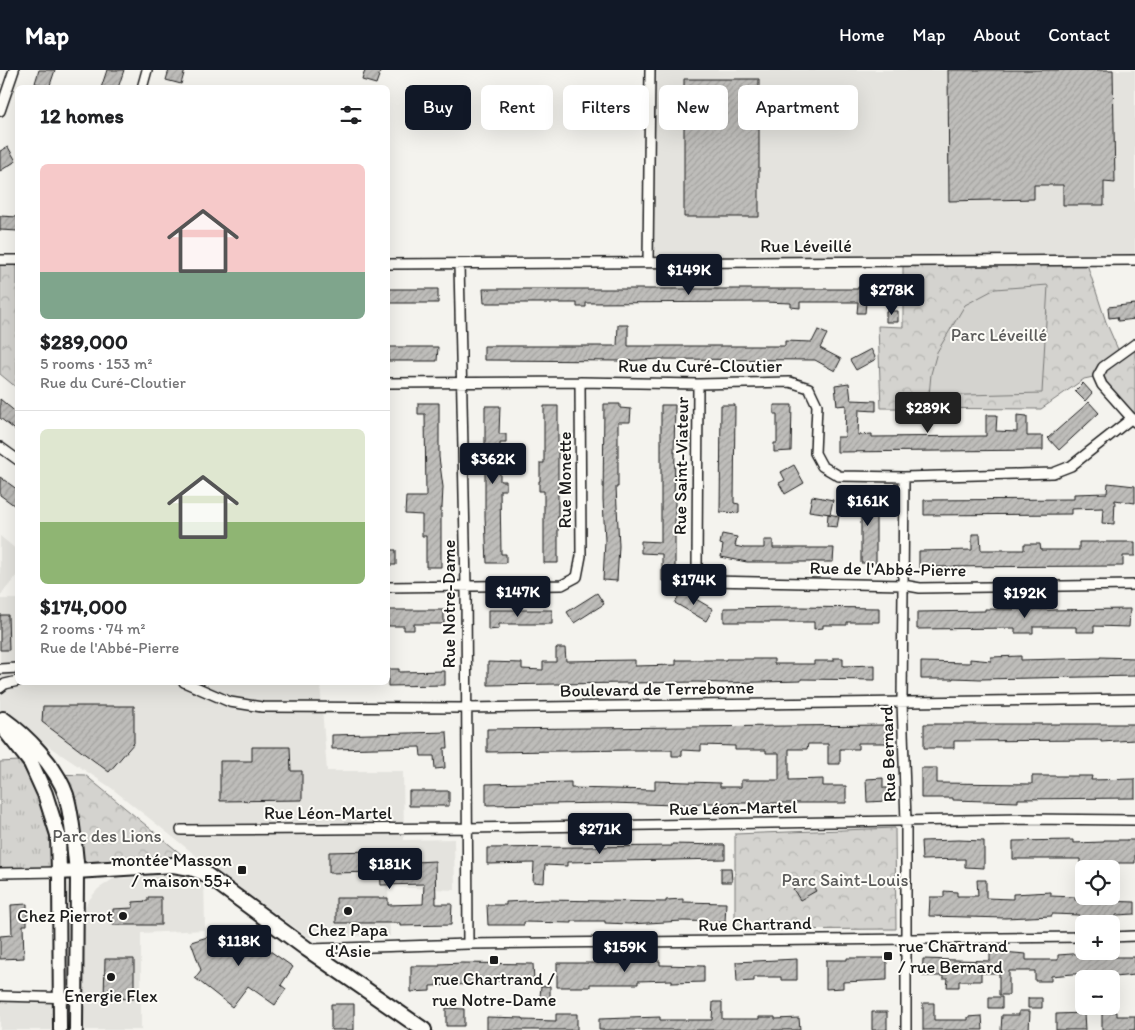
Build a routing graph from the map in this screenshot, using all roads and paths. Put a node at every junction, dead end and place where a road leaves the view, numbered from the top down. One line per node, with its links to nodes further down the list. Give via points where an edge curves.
1 (14, 70): 5 (street)
2 (148, 70): 4 (street)
3 (650, 70): 9 (street)
4 (143, 85)
5 (0, 111)
6 (0, 260): 7 (street)
7 (15, 260)
8 (1135, 260): 9 (street, Rue Léveillé)
9 (648, 262): 11 (street, Rue Léveillé)
10 (390, 264): 11 (street, Rue Léveillé)
11 (459, 264): 13 (street, Rue Notre-Dame)
12 (1135, 344): 17 (street, via 1103,367 1098,376 1102,385)
13 (461, 382): 14 (street, Rue du Curé-Cloutier); 15 (street, Rue du Curé-Cloutier); 25 (street, Rue Notre-Dame)
14 (580, 382): 16 (street, Rue du Curé-Cloutier); 25 (street, Rue Monette, via 581,556 576,577 562,585)
15 (390, 383)
16 (698, 384): 20 (street, Rue du Curé-Cloutier, via 790,382 809,388 817,405 815,453 822,466 839,476); 21 (street, Rue Saint-Viateur, via 697,570)
17 (1134, 420): 20 (street, Rue du Curé-Cloutier, via 1072,466 1053,473)
18 (0, 447): 19 (street)
19 (15, 458)
20 (904, 476): 22 (street, Rue Bernard)
21 (701, 576): 22 (street, Rue de l'Abbé-Pierre, via 719,582)
22 (903, 585): 23 (street, Rue de l'Abbé-Pierre, via 920,588); 32 (street, Rue Bernard)
23 (1135, 585)
24 (390, 587): 25 (street)
25 (466, 587): 33 (street, Rue Notre-Dame)
26 (15, 668): 27 (street)
27 (0, 669)
28 (15, 682): 30 (street)
29 (191, 685): 33 (street, Boulevard de Terrebonne, via 230,702 262,707)
30 (0, 688)
31 (1135, 699): 32 (street, Boulevard de Terrebonne)
32 (902, 701): 33 (street, Boulevard de Terrebonne); 37 (street, Rue Bernard)
33 (465, 708): 38 (street, Rue Notre-Dame)
34 (0, 717): 40 (main road, via 21,733 42,756 65,794)
35 (0, 724): 41 (main road, via 31,763 45,794 58,835)
36 (1135, 820): 37 (street, Rue Léon-Martel)
37 (906, 822): 38 (street, Rue Léon-Martel); 46 (street, Rue Bernard)
38 (467, 828): 39 (street, Rue Léon-Martel); 47 (street, Rue Notre-Dame)
39 (181, 830)
40 (77, 871): 41 (main road); 48 (main road, via 173,865 191,868 204,873); 51 (main road)
41 (59, 872): 42 (street); 50 (main road)
42 (0, 873)
43 (1120, 936): 44 (street)
44 (1135, 936)
45 (1075, 937): 46 (street, Rue Chartrand)
46 (906, 938): 47 (street, Rue Chartrand); 55 (street, Rue Bernard)
47 (468, 944): 48 (street, Rue Chartrand)
48 (308, 949): 54 (main road)
49 (0, 996): 50 (street)
50 (60, 996): 51 (street); 52 (main road)
51 (75, 998): 53 (main road)
52 (60, 1030)
53 (76, 1030)
54 (424, 1030)
55 (906, 1030)

